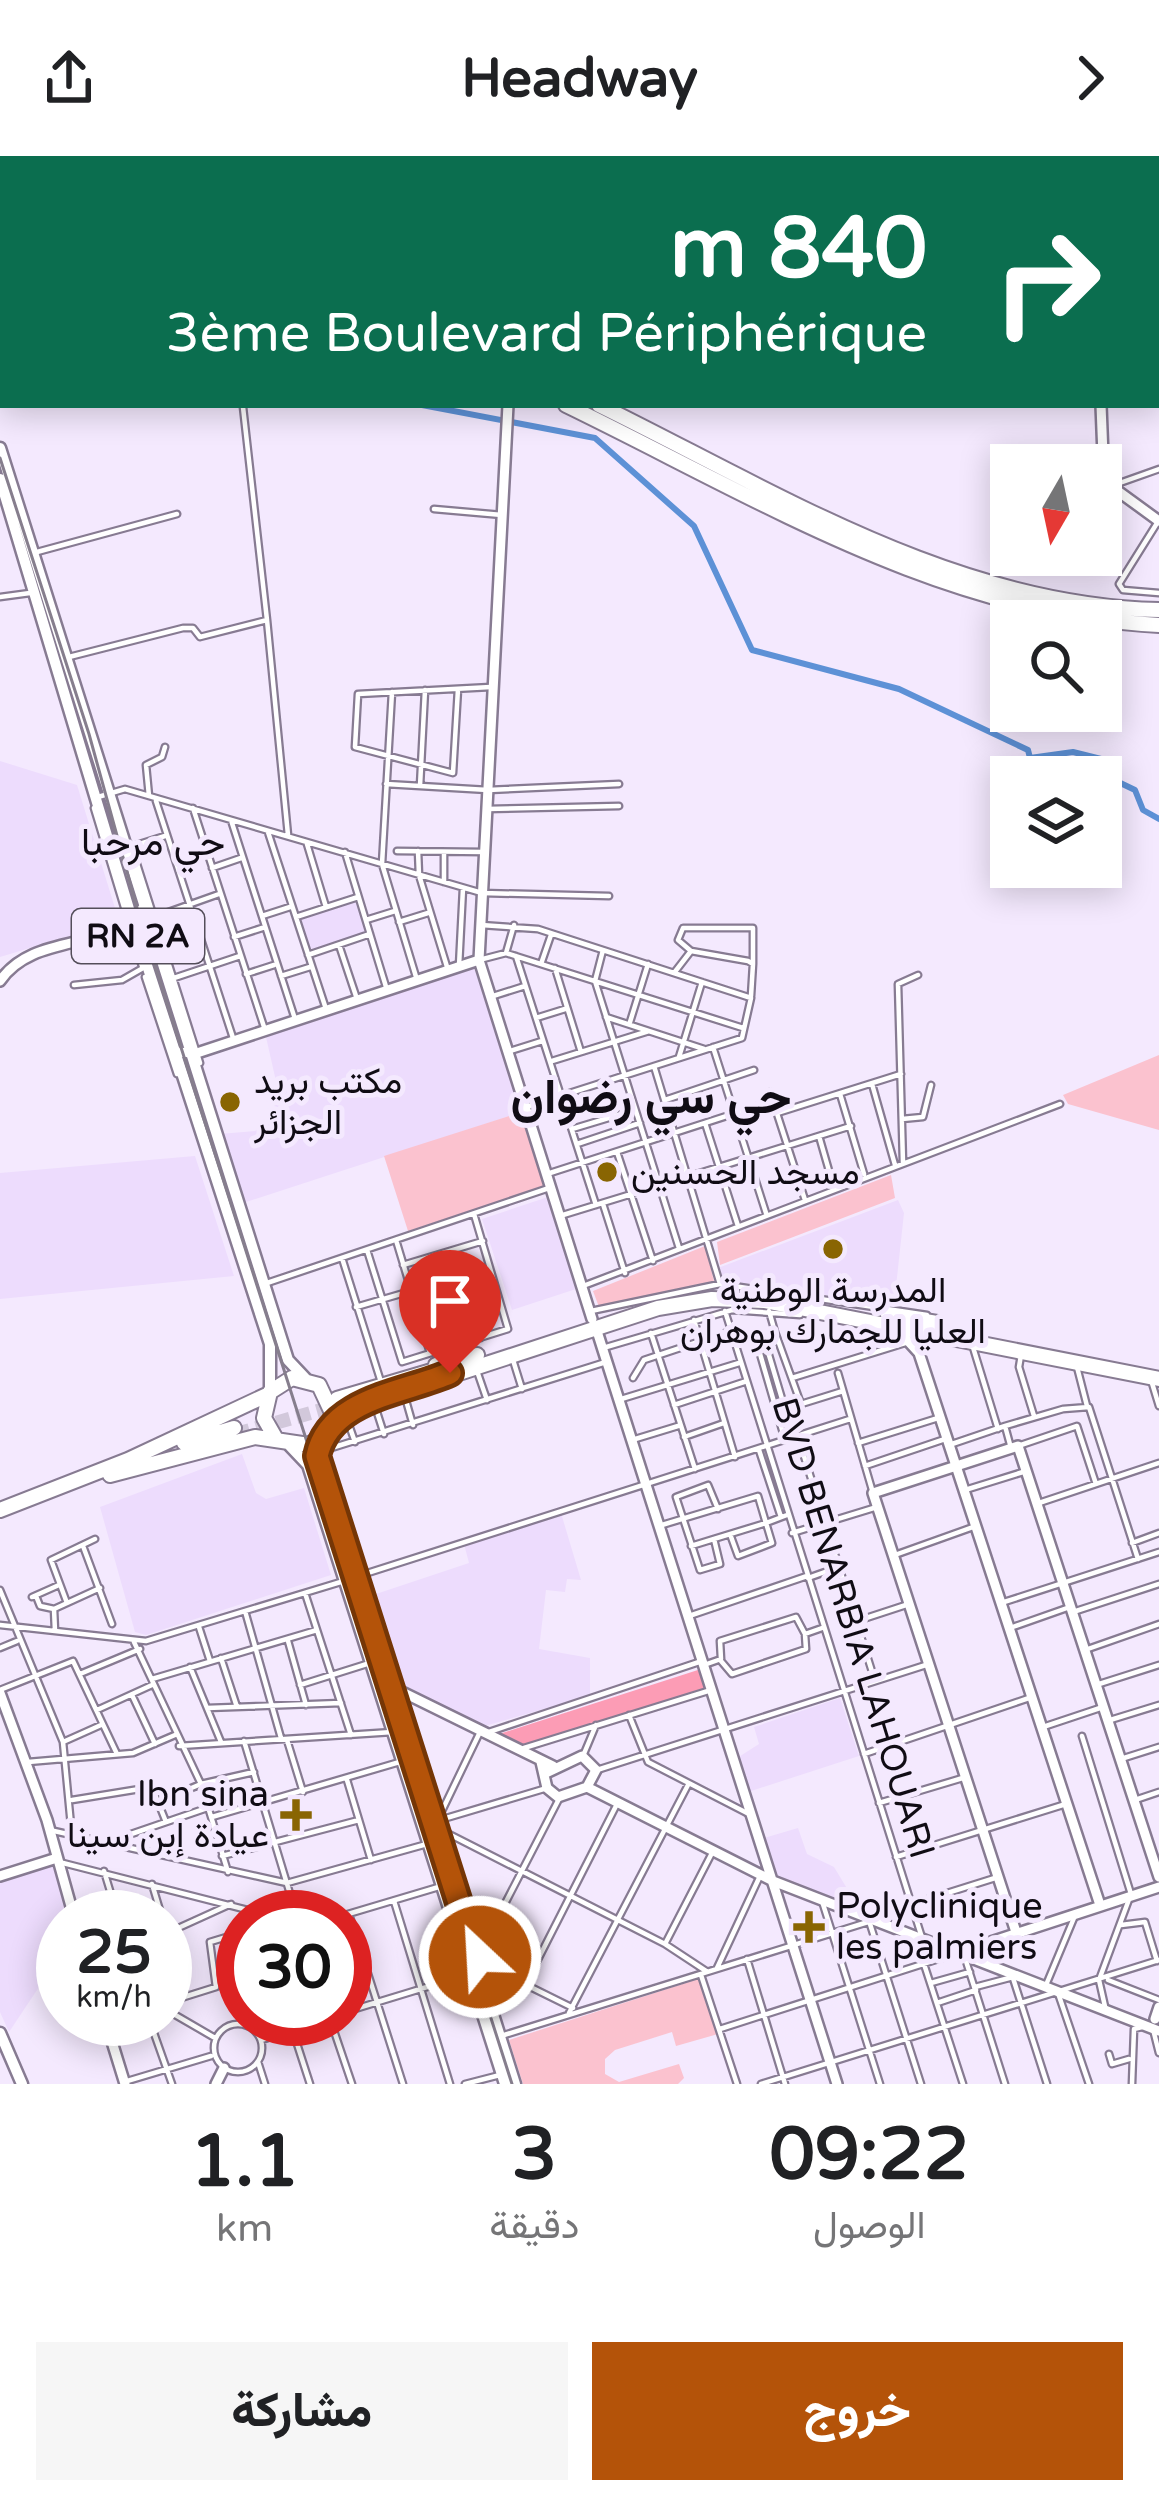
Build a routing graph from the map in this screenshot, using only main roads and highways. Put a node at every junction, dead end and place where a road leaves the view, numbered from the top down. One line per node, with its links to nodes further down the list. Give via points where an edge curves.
1 (572, 408): 6 (highway, via 900,570 1016,606)
2 (622, 412): 5 (highway, via 873,540 953,572 1074,602)
3 (0, 448): 7 (main road, RN 2A)
4 (0, 479): 7 (main road, RN 2A)
5 (1159, 610)
6 (1159, 626)
7 (107, 790): 13 (main road, RN 2A, via 290,1366); 14 (main road, RN 2A, via 129,923 270,1344)
8 (593, 1319): 9 (highway, via 730,1299); 9 (highway, via 724,1290); 10 (highway); 10 (highway, via 512,1354)
9 (933, 1327): 12 (highway); 12 (highway)
10 (476, 1360): 11 (highway); 11 (highway, via 338,1402); 13 (highway, via 340,1390)
11 (450, 1373): 15 (highway, via 350,1410)
12 (1157, 1379)
13 (312, 1381): 14 (highway, via 286,1380); 15 (highway, via 332,1407)
14 (269, 1393): 16 (highway, via 264,1418); 17 (highway)
15 (325, 1434): 16 (highway, via 310,1445); 20 (main road, via 318,1462)
16 (283, 1442): 18 (highway, via 255,1437); 20 (main road, via 308,1465)
17 (128, 1460): 18 (highway, via 235,1431); 19 (highway)
18 (110, 1475): 19 (highway)
19 (0, 1516)
20 (349, 1580): 21 (main road); 21 (main road, via 403,1762)
21 (434, 1818): 22 (main road)
22 (436, 1837): 24 (main road, via 443,1886); 26 (main road)
23 (0, 2033): 25 (main road)
24 (504, 2079)
25 (22, 2084)
26 (515, 2084)

